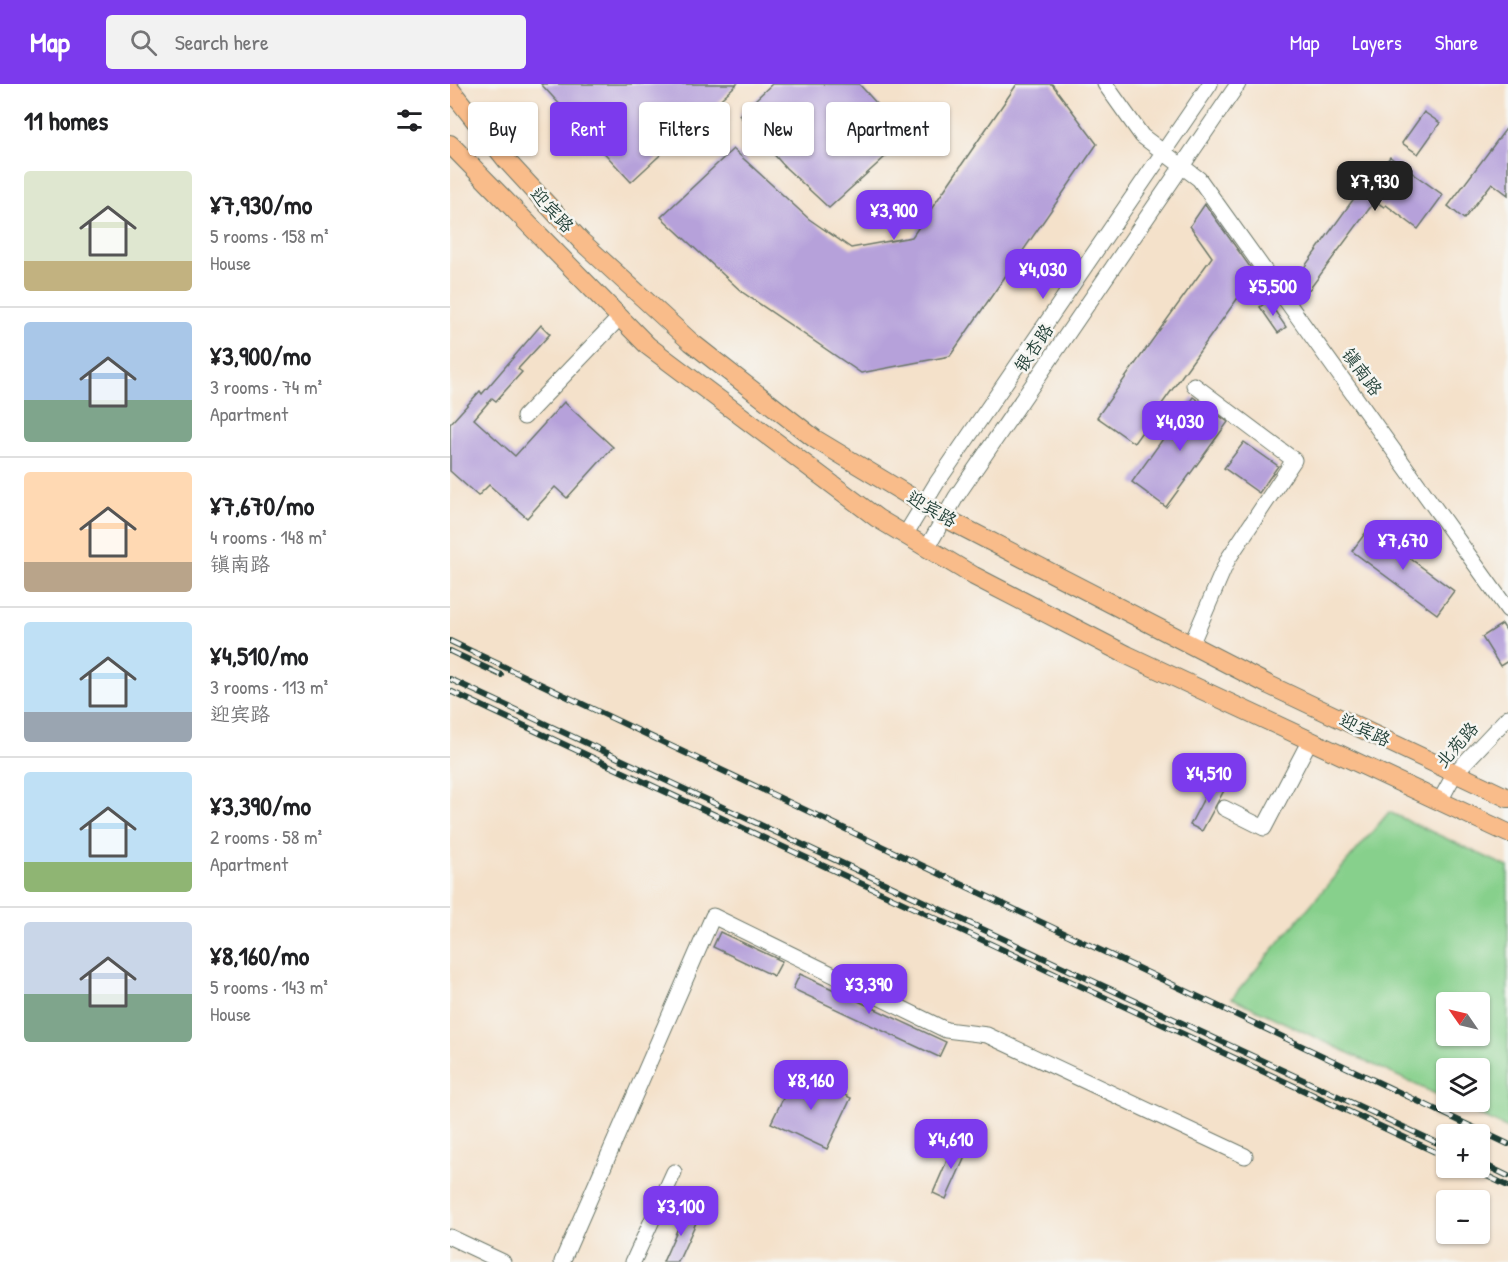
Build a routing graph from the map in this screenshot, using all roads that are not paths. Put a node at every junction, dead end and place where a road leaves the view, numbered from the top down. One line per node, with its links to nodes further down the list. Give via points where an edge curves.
1 (1105, 84): 6 (street, 镇南路, via 1142,136)
2 (1210, 84): 6 (street, 银杏路)
3 (1238, 84): 7 (street, 银杏路)
4 (450, 88): 11 (main road, 迎宾路, via 507,161 582,242 691,342 815,439)
5 (450, 144): 8 (main road, 迎宾路)
6 (1164, 152): 7 (street, 镇南路); 11 (street, 银杏路)
7 (1181, 165): 12 (street, 银杏路); 15 (street, 镇南路, via 1199,179)
8 (620, 317): 10 (street); 13 (main road, 迎宾路, via 648,346 771,441)
9 (1194, 385): 16 (street, via 1294,460 1228,559)
10 (524, 417)
11 (924, 505): 12 (main road, 迎宾路); 13 (street, 银杏路)
12 (945, 517): 14 (street, 银杏路); 16 (main road, 迎宾路)
13 (905, 535): 14 (main road, 迎宾路)
14 (927, 548): 18 (main road, 迎宾路, via 1127,655)
15 (1508, 610)
16 (1191, 645): 19 (main road, 迎宾路)
17 (1508, 717): 19 (street, 北苑路)
18 (1310, 741): 21 (main road, 迎宾路); 22 (street, via 1264,828)
19 (1455, 773): 20 (main road, 迎宾路); 21 (street, 北苑路)
20 (1508, 798)
21 (1440, 801): 23 (main road, 迎宾路)
22 (1224, 808)
23 (1508, 833)
24 (1245, 1156): 28 (street, via 987,1035 946,1030 713,916)
25 (674, 1172): 29 (street)
26 (450, 1237): 27 (street)
27 (503, 1262)
28 (562, 1262)
29 (633, 1262)

